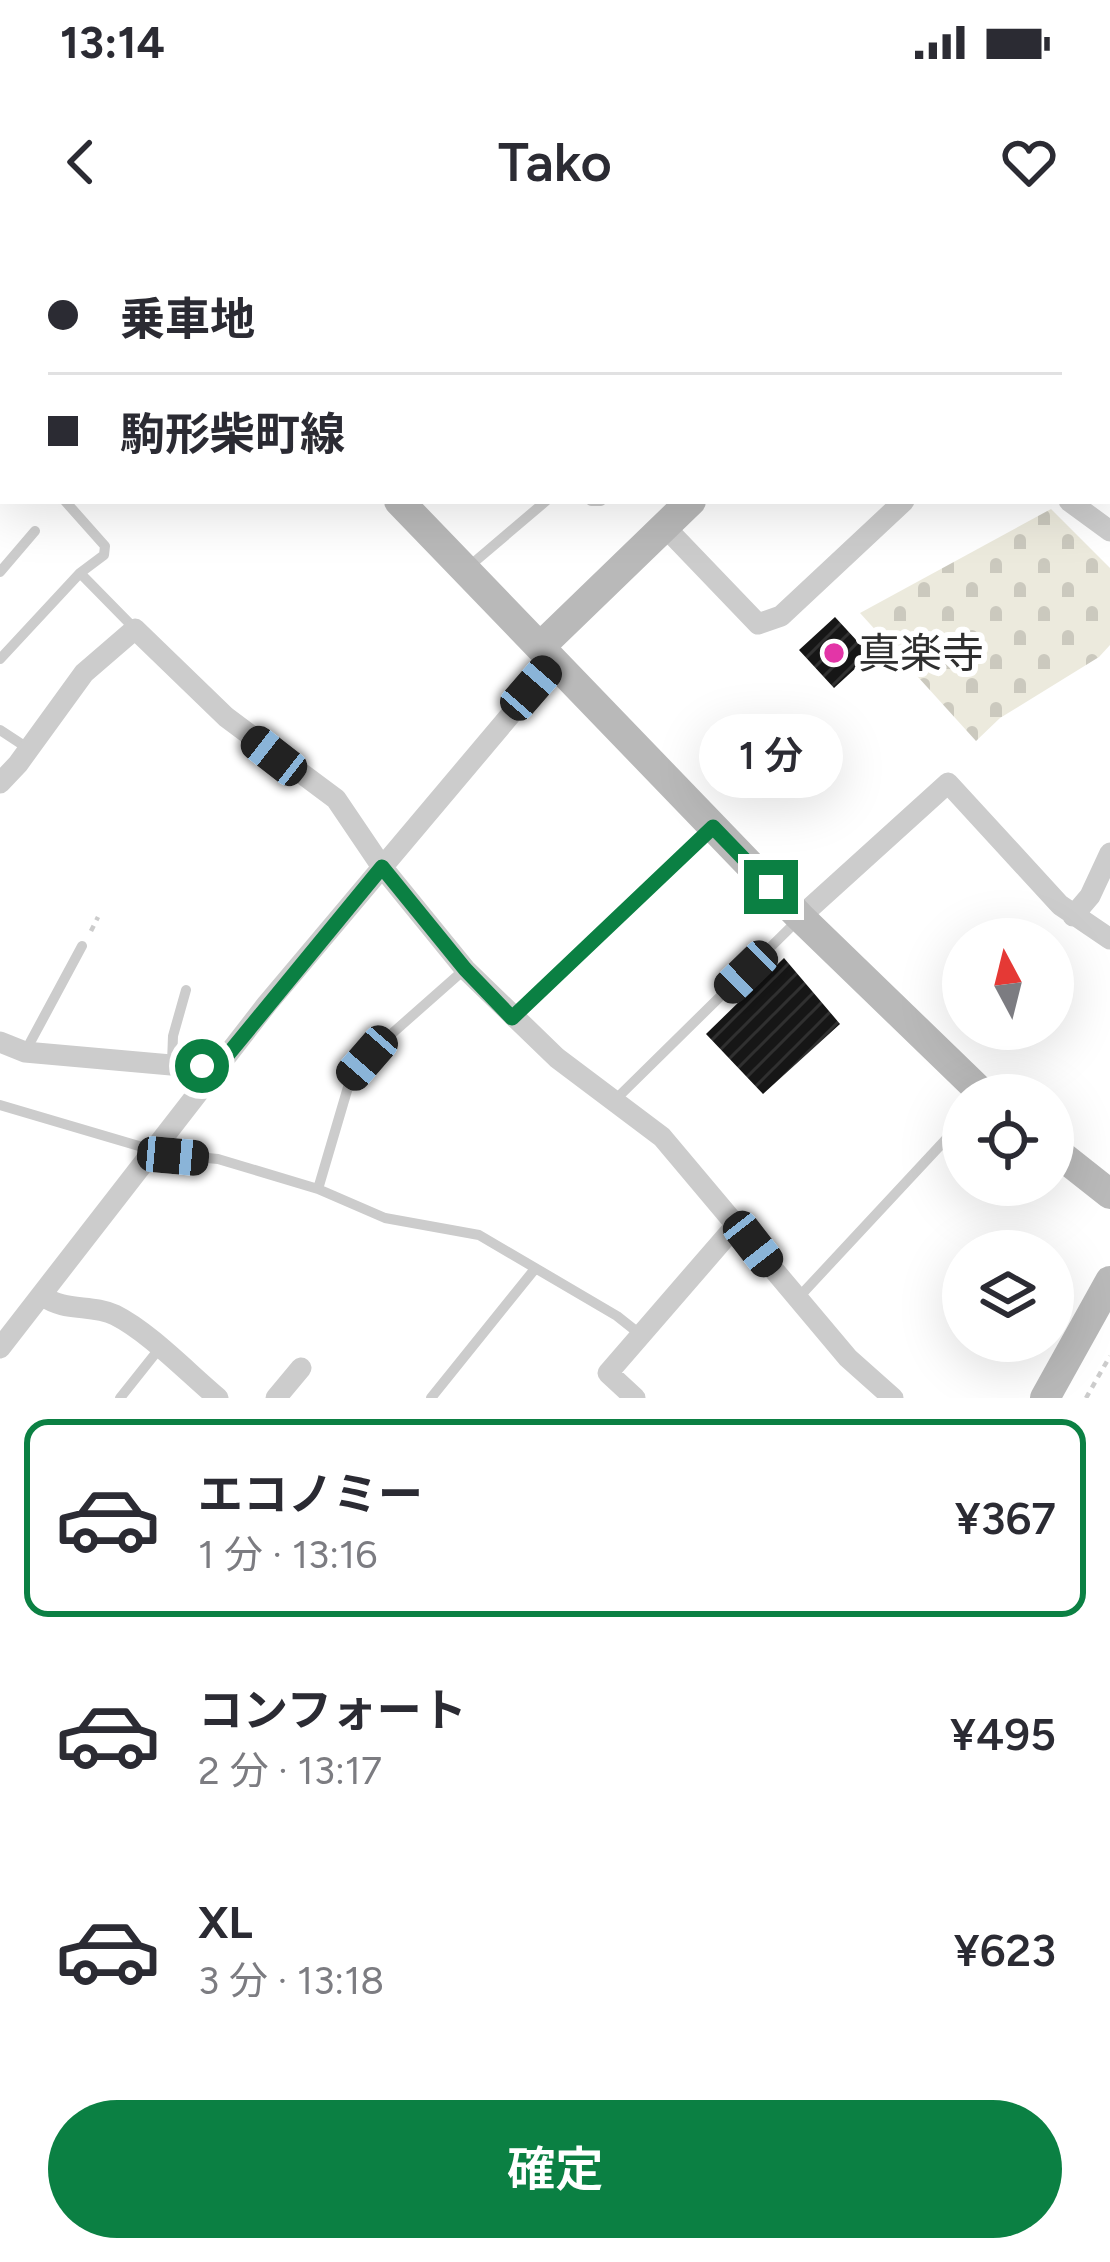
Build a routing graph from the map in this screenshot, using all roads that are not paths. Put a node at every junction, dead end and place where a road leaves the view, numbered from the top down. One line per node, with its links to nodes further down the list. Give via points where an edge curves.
1 (68, 504): 11 (lane, via 105,546)
2 (402, 504): 9 (main road)
3 (542, 504): 9 (lane)
4 (901, 504): 6 (street, via 781,616 758,624)
5 (1073, 504): 8 (street)
6 (678, 509): 13 (main road)
7 (35, 531): 10 (lane)
8 (1110, 532)
9 (466, 569): 13 (main road)
10 (0, 572)
11 (80, 573): 12 (lane); 14 (lane)
12 (135, 629): 16 (street, via 84,674); 20 (street, via 226,717 337,799)
13 (547, 654): 18 (main road); 20 (street)
14 (0, 659)
15 (0, 730): 16 (lane)
16 (29, 749): 17 (street)
17 (0, 783)
18 (713, 827): 22 (main road); 27 (lane)
19 (1110, 853): 21 (street)
20 (382, 867): 25 (street); 31 (street)
21 (1072, 916): 22 (street, via 948,783); 23 (street)
22 (800, 917): 32 (main road); 33 (lane)
23 (1110, 939)
24 (82, 946): 29 (lane)
25 (465, 969): 27 (street); 38 (lane, via 351,1076)
26 (186, 990): 30 (lane)
27 (512, 1018): 33 (street)
28 (0, 1042): 29 (street)
29 (25, 1052): 30 (street)
30 (172, 1064): 31 (street)
31 (216, 1069): 36 (street)
32 (962, 1074)
33 (615, 1100): 40 (street, via 662,1137)
34 (0, 1105): 36 (lane)
35 (942, 1144): 44 (lane)
36 (156, 1148): 38 (lane); 43 (street)
37 (1074, 1166): 39 (main road)
38 (318, 1189): 41 (lane, via 385,1218 479,1234)
39 (1110, 1194)
40 (736, 1224): 44 (street); 45 (street)
41 (534, 1270): 45 (lane); 52 (lane)
42 (1110, 1281): 55 (main road)
43 (43, 1296): 46 (street); 47 (street, via 110,1313)
44 (799, 1298): 54 (street)
45 (641, 1335): 53 (street, via 608,1373)
46 (0, 1348)
47 (159, 1349): 49 (lane); 50 (street)
48 (301, 1368): 51 (street)
49 (120, 1398)
50 (218, 1398)
51 (277, 1398)
52 (431, 1398)
53 (635, 1398)
54 (893, 1398)
55 (1045, 1398)

